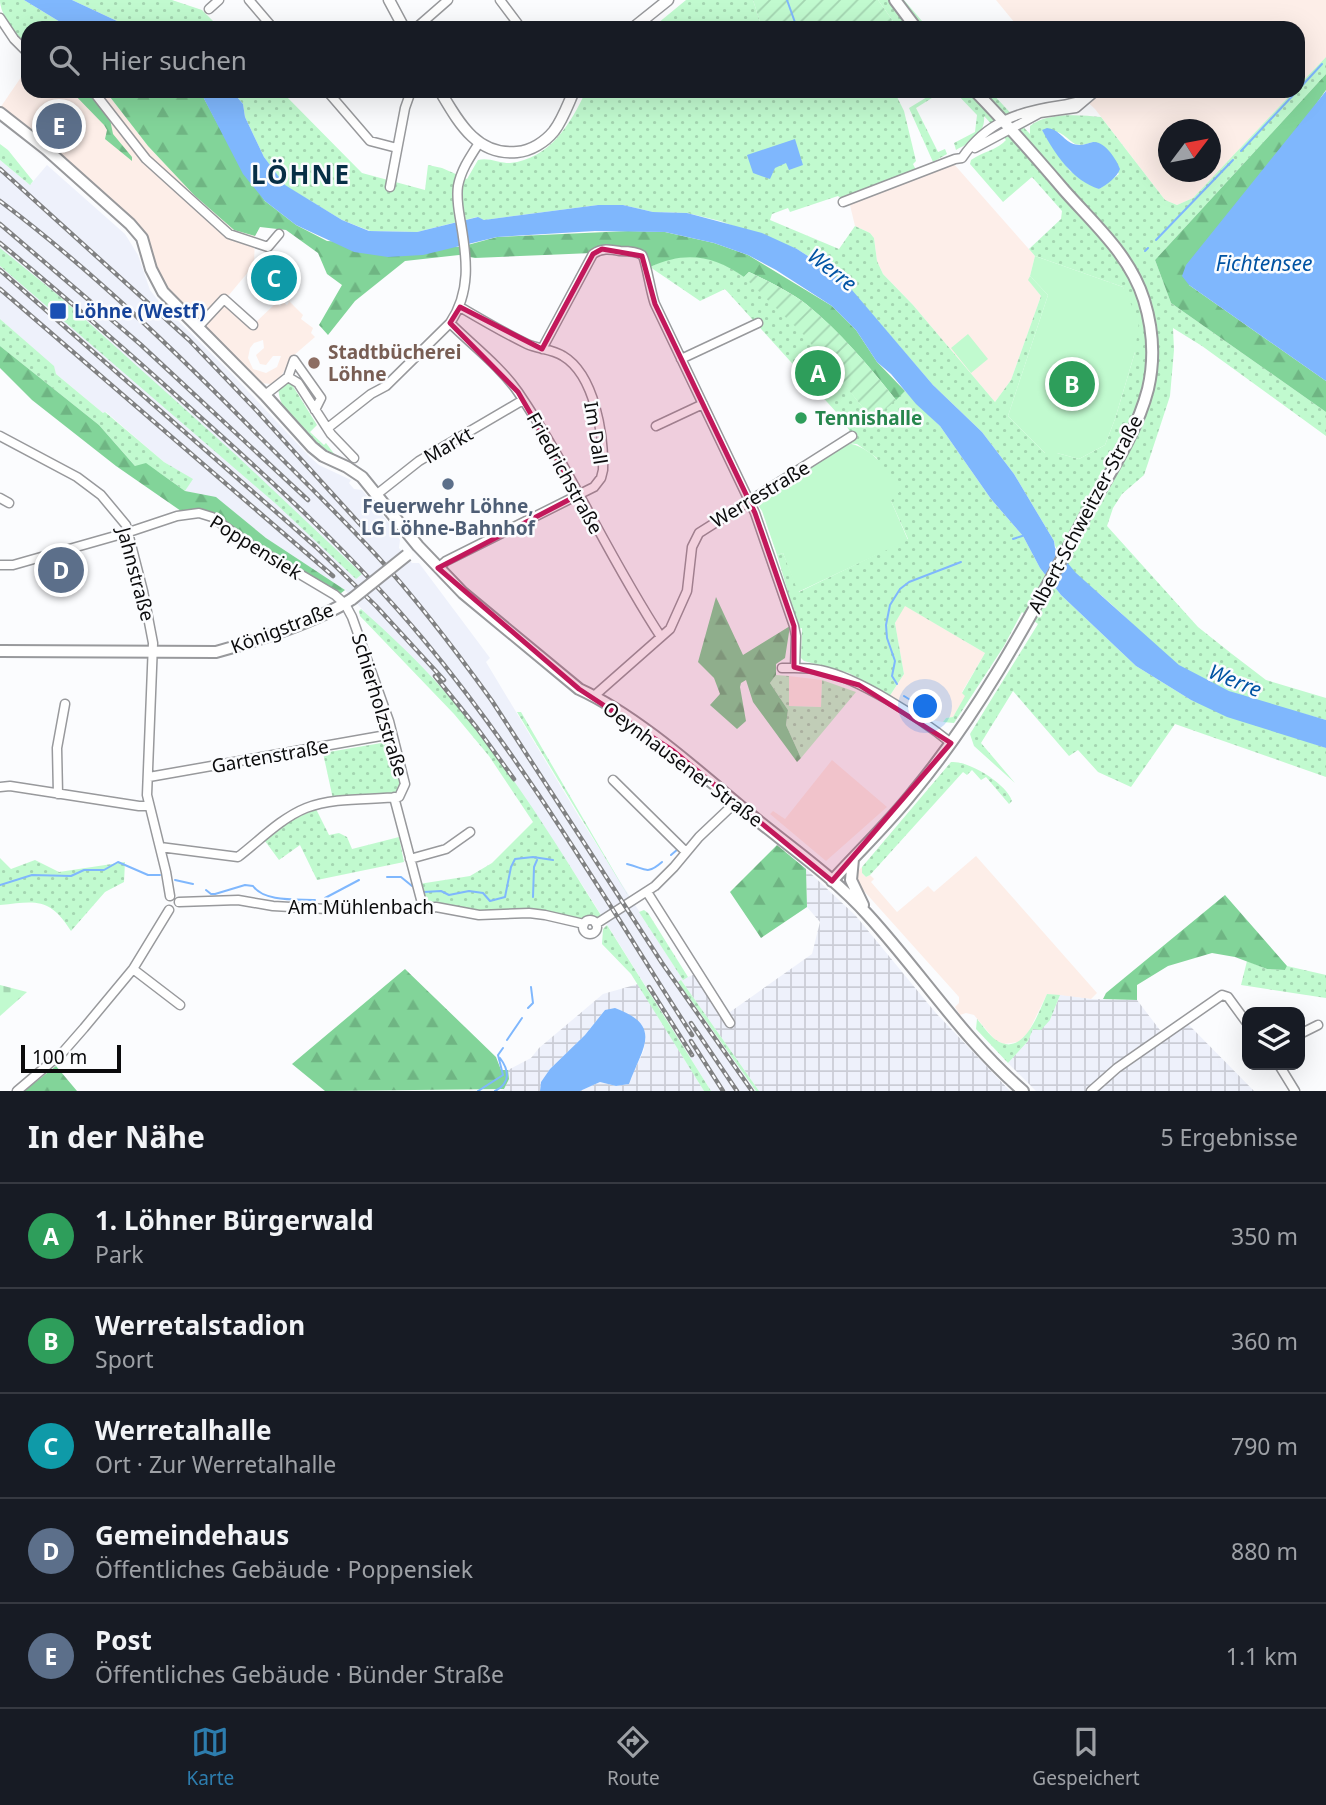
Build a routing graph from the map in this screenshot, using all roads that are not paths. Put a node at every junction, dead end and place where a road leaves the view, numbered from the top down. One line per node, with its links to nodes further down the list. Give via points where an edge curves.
1 (219, 0): 8 (street)
2 (249, 0): 10 (street)
3 (389, 0): 11 (street)
4 (448, 0): 12 (street)
5 (500, 0): 13 (street)
6 (668, 0): 14 (street)
7 (895, 0): 15 (main road)
8 (209, 9)
9 (0, 18): 16 (street)
10 (267, 21)
11 (400, 21)
12 (424, 21)
13 (516, 21)
14 (642, 21)
15 (911, 21)
16 (21, 46)
17 (98, 98): 33 (street, via 146,159 229,234 268,247)
18 (333, 98): 29 (street, via 370,141)
19 (409, 98): 29 (street)
20 (444, 98): 28 (street, via 462,127)
21 (571, 98): 28 (street, via 558,125 536,146 503,152)
22 (982, 98): 26 (main road, Albert-Schweitzer-Straße)
23 (1087, 98): 24 (street)
24 (1083, 101): 26 (street, via 1029,110); 27 (street, via 1072,110 1040,113)
25 (0, 113): 38 (main road, Oeynhausener Straße, via 130,224 142,238 158,284)
26 (1003, 120): 27 (main road, Albert-Schweitzer-Straße); 30 (street)
27 (1012, 129): 30 (street); 69 (main road, Albert-Schweitzer-Straße, via 1120,253 1136,280 1152,337 1150,376 1141,410 1118,458 1033,612)
28 (479, 143): 34 (street, via 457,189 467,254)
29 (397, 148): 31 (street)
30 (966, 153): 32 (street)
31 (390, 187)
32 (843, 202)
33 (279, 234)
34 (460, 307): 35 (street); 39 (street, Im Dall)
35 (450, 323): 43 (street, Friedrichstraße); 47 (street, via 386,386)
36 (758, 323): 40 (street)
37 (253, 325): 38 (street, via 224,299)
38 (198, 327): 42 (main road, Oeynhausener Straße)
39 (542, 349): 40 (street, via 593,254 603,249 634,252 646,261 654,304); 52 (street, Im Dall, via 564,356 578,370 596,406 603,470 594,487)
40 (681, 359): 44 (street)
41 (288, 377): 42 (street); 45 (street, via 298,383); 45 (street, via 294,360 321,398)
42 (265, 395): 51 (main road, Oeynhausener Straße, via 318,453 354,471)
43 (523, 401): 51 (street, Markt, via 419,461); 52 (street, Friedrichstraße)
44 (703, 404): 46 (street); 54 (street)
45 (315, 410): 47 (street)
46 (656, 426)
47 (329, 427): 50 (street)
48 (0, 436): 56 (street, Jahnstraße, via 77,477 101,495)
49 (852, 436): 54 (street, Werrestraße)
50 (354, 458)
51 (376, 495): 57 (main road, Oeynhausener Straße)
52 (578, 495): 59 (street, Im Dall); 61 (street, Friedrichstraße)
53 (0, 498): 55 (street)
54 (750, 501): 61 (street, Werrestraße, via 699,533 692,547 687,591 674,622); 65 (street, via 794,626)
55 (9, 503)
56 (129, 532): 58 (street, Poppensiek); 60 (street, Poppensiek, via 177,516 199,513 212,517); 63 (street, Jahnstraße)
57 (418, 546): 59 (main road, Oeynhausener Straße); 60 (main road, Königstraße, bridge)
58 (0, 565)
59 (438, 568): 66 (main road, Oeynhausener Straße, via 579,689)
60 (348, 602): 63 (main road, Königstraße, via 216,652); 68 (street, Schierholzstraße)
61 (661, 637): 66 (street, Werrestraße)
62 (0, 651): 63 (main road, Königstraße)
63 (153, 652): 70 (street, Jahnstraße)
64 (782, 667): 65 (street)
65 (795, 667): 69 (street, via 820,670 859,685)
66 (594, 696): 75 (main road, Oeynhausener Straße)
67 (65, 704): 73 (street, via 57,747)
68 (392, 734): 70 (street, Gartenstraße); 74 (street, Schierholzstraße, via 405,784 399,797)
69 (951, 743): 81 (main road, Albert-Schweitzer-Straße)
70 (149, 778): 76 (street, Jahnstraße)
71 (613, 780): 79 (street)
72 (0, 787): 73 (street)
73 (58, 794): 76 (street)
74 (394, 797): 78 (street, Schierholzstraße, via 303,809 238,857); 80 (street)
75 (736, 802): 79 (street); 82 (main road, Oeynhausener Straße)
76 (148, 806): 78 (street, Jahnstraße)
77 (470, 832): 80 (street, via 446,849)
78 (160, 847): 84 (street, Jahnstraße)
79 (686, 852): 83 (street)
80 (410, 859): 86 (street)
81 (853, 859): 82 (main road, Albert-Schweitzer-Straße); 88 (main road, via 851,880)
82 (832, 881): 88 (main road, Oeynhausener Straße)
83 (647, 892): 86 (street, Am Mühlenbach, via 596,924 596,931 589,934 584,924 529,913 479,915); 92 (street)
84 (170, 896): 85 (street); 87 (street, via 164,902)
85 (178, 902): 86 (street, Am Mühlenbach); 87 (street, via 177,908)
86 (423, 907)
87 (169, 910): 89 (street)
88 (867, 913): 97 (main road, Oeynhausener Straße, via 990,1062)
89 (133, 969): 90 (street); 96 (street, via 63,1052)
90 (180, 1005)
91 (1242, 1016): 98 (street, via 1222,995)
92 (730, 1023)
93 (1318, 1025): 94 (street)
94 (1305, 1032)
95 (1282, 1070): 99 (street)
96 (18, 1091)
97 (1023, 1091)
98 (1091, 1091)
99 (1294, 1091)

